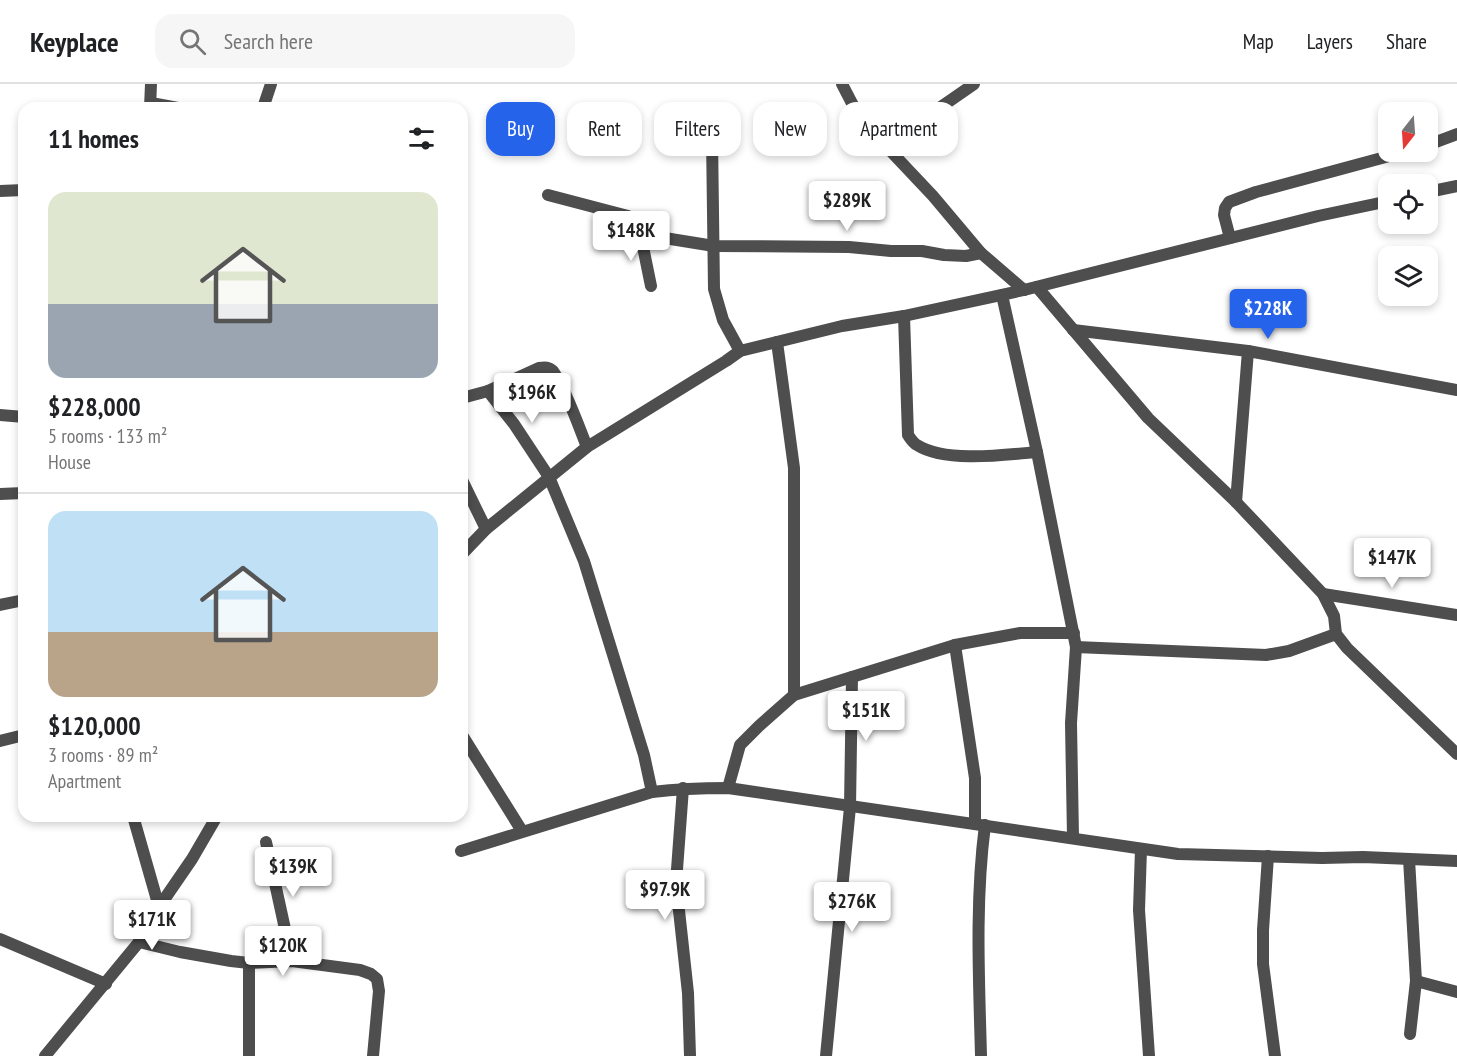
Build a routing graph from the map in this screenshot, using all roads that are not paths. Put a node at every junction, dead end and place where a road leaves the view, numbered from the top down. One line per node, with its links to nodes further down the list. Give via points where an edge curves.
1 (151, 84): 5 (street)
2 (271, 84): 6 (street)
3 (842, 84): 7 (street)
4 (974, 84): 8 (street)
5 (151, 102)
6 (265, 102)
7 (851, 102)
8 (948, 102)
9 (1457, 134): 10 (street)
10 (1438, 141)
11 (712, 156): 22 (street)
12 (896, 156): 23 (street)
13 (1378, 159): 21 (street, via 1229,202 1224,215)
14 (1457, 186): 16 (street)
15 (18, 190): 17 (street)
16 (1438, 190)
17 (0, 191)
18 (548, 195): 20 (street, via 628,216)
19 (1378, 204): 21 (street)
20 (640, 232): 22 (street); 24 (street)
21 (1230, 238): 25 (street)
22 (714, 246): 23 (street, via 831,247 966,256); 31 (street, via 717,304)
23 (981, 253): 26 (street)
24 (651, 286)
25 (1037, 287): 26 (street); 29 (street)
26 (1024, 290): 27 (street)
27 (1002, 295): 28 (street); 39 (street)
28 (904, 316): 30 (street); 39 (street, via 908,435 915,445 976,457)
29 (1073, 330): 32 (street); 44 (street, via 1148,418)
30 (777, 342): 31 (street); 56 (street, via 794,468)
31 (740, 351): 38 (street)
32 (1248, 351): 33 (street); 44 (street)
33 (1457, 390)
34 (488, 391): 35 (street); 38 (street, via 539,368 548,368 553,371); 40 (street)
35 (468, 396)
36 (0, 415): 37 (street)
37 (18, 416)
38 (587, 447): 40 (street)
39 (1038, 452): 51 (street)
40 (549, 477): 45 (street); 63 (street, via 584,561)
41 (468, 492): 45 (street)
42 (18, 493): 43 (street)
43 (0, 494)
44 (1236, 502): 47 (street)
45 (486, 529): 46 (street)
46 (468, 548)
47 (1323, 594): 50 (street); 52 (street, via 1334,616)
48 (18, 601): 49 (street)
49 (0, 605)
50 (1457, 615)
51 (1074, 633): 53 (street, via 1020,633); 54 (street)
52 (1336, 634): 54 (street, via 1266,655); 60 (street)
53 (956, 645): 55 (street); 67 (street)
54 (1076, 647): 69 (street, via 1071,723)
55 (852, 677): 56 (street); 64 (street)
56 (794, 694): 62 (street, via 741,746)
57 (18, 736): 58 (street)
58 (0, 741)
59 (468, 745): 68 (street)
60 (1457, 754)
61 (683, 788): 62 (street); 63 (street); 88 (street, via 676,883 688,993)
62 (728, 788): 64 (street)
63 (652, 792): 68 (street)
64 (850, 807): 67 (street); 89 (street)
65 (135, 822): 76 (street)
66 (214, 822): 76 (street)
67 (980, 825): 69 (street); 90 (street)
68 (522, 831): 72 (street)
69 (1073, 837): 71 (street)
70 (266, 842): 79 (street)
71 (1141, 849): 73 (street); 91 (street, via 1139,910)
72 (461, 851)
73 (1268, 856): 74 (street); 92 (street, via 1263,964)
74 (1409, 859): 75 (street); 81 (street)
75 (1457, 861)
76 (159, 906): 78 (street)
77 (0, 939): 82 (street)
78 (139, 942): 80 (street); 82 (street)
79 (292, 961): 80 (street); 87 (street, via 360,970 377,979)
80 (249, 963): 86 (street)
81 (1416, 981): 83 (street); 84 (street)
82 (106, 984): 85 (street)
83 (1457, 992)
84 (1410, 1034)
85 (45, 1056)
86 (249, 1056)
87 (373, 1056)
88 (690, 1056)
89 (826, 1056)
90 (981, 1056)
91 (1149, 1056)
92 (1275, 1056)

